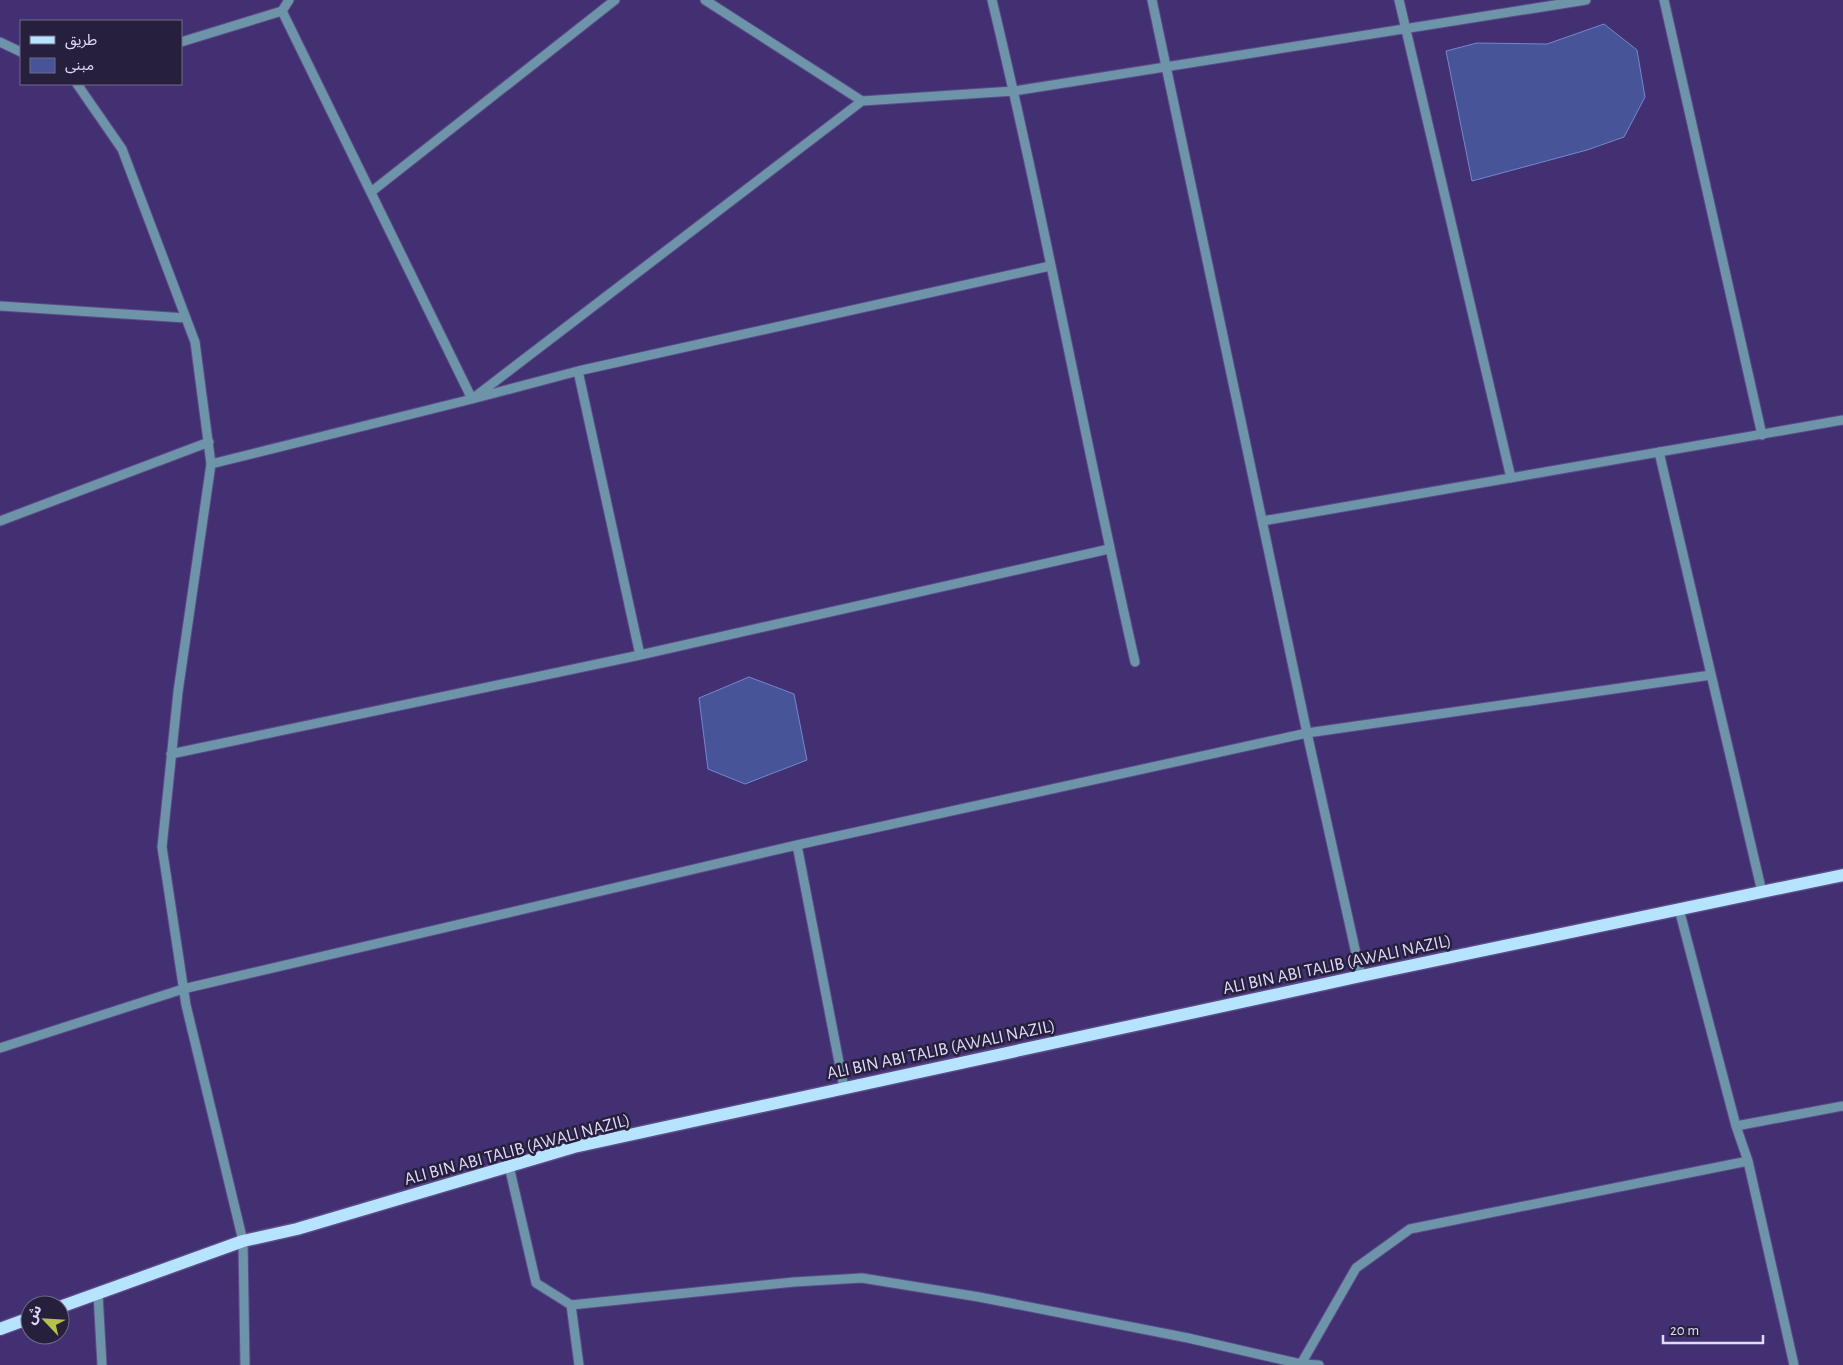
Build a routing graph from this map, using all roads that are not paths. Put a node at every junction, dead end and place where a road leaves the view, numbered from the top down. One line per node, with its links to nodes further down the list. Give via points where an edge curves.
1 (289, 0): 9 (street)
2 (614, 0): 18 (street)
3 (705, 0): 17 (street)
4 (992, 0): 16 (street)
5 (1152, 0): 14 (street)
6 (1399, 0): 10 (street)
7 (1586, 0): 10 (street)
8 (1664, 0): 25 (street)
9 (282, 11): 12 (street); 18 (street)
10 (1405, 29): 14 (street); 29 (street)
11 (0, 42): 13 (street)
12 (182, 42)
13 (20, 52)
14 (1166, 66): 16 (street); 31 (street)
15 (78, 85): 21 (street, via 122,149)
16 (1014, 90): 17 (street); 19 (street)
17 (862, 101): 23 (street)
18 (371, 192): 23 (street)
19 (1050, 266): 22 (street); 32 (street)
20 (0, 306): 21 (street)
21 (186, 318): 26 (street, via 195,342)
22 (578, 371): 23 (street); 33 (street)
23 (472, 398): 28 (street)
24 (1843, 420): 25 (street)
25 (1762, 434): 27 (street)
26 (209, 442): 28 (street); 30 (street)
27 (1659, 452): 29 (street); 35 (street)
28 (211, 464): 37 (street)
29 (1511, 478): 31 (street)
30 (0, 521)
31 (1263, 521): 36 (street)
32 (1109, 549): 33 (street); 34 (street)
33 (640, 655): 37 (street)
34 (1135, 662)
35 (1711, 675): 36 (street); 40 (street)
36 (1307, 733): 38 (street); 42 (street)
37 (171, 754): 43 (street, via 162,847)
38 (797, 845): 43 (street); 45 (street)
39 (1843, 875): 40 (main road, ALI BIN ABI TALIB (AWALI NAZIL))
40 (1762, 892): 41 (main road, ALI BIN ABI TALIB (AWALI NAZIL))
41 (1679, 909): 42 (main road, ALI BIN ABI TALIB (AWALI NAZIL)); 47 (street)
42 (1361, 976): 45 (main road, ALI BIN ABI TALIB (AWALI NAZIL))
43 (183, 989): 44 (street); 50 (street)
44 (0, 1048)
45 (844, 1088): 49 (main road, ALI BIN ABI TALIB (AWALI NAZIL), via 574,1147)
46 (1843, 1106): 47 (street)
47 (1736, 1126): 48 (street)
48 (1748, 1161): 56 (street, via 1410,1229 1356,1268); 61 (street)
49 (509, 1166): 50 (main road, ALI BIN ABI TALIB (AWALI NAZIL), via 297,1229); 53 (street, via 536,1283)
50 (243, 1241): 51 (main road, ALI BIN ABI TALIB (AWALI NAZIL)); 58 (street)
51 (98, 1294): 52 (main road, ALI BIN ABI TALIB (AWALI NAZIL)); 57 (street)
52 (70, 1304)
53 (571, 1305): 56 (street, via 862,1278 979,1297); 59 (street)
54 (20, 1322): 55 (main road)
55 (0, 1329)
56 (1301, 1364): 60 (street)
57 (102, 1365)
58 (246, 1365)
59 (579, 1365)
60 (1319, 1365)
61 (1794, 1365)

